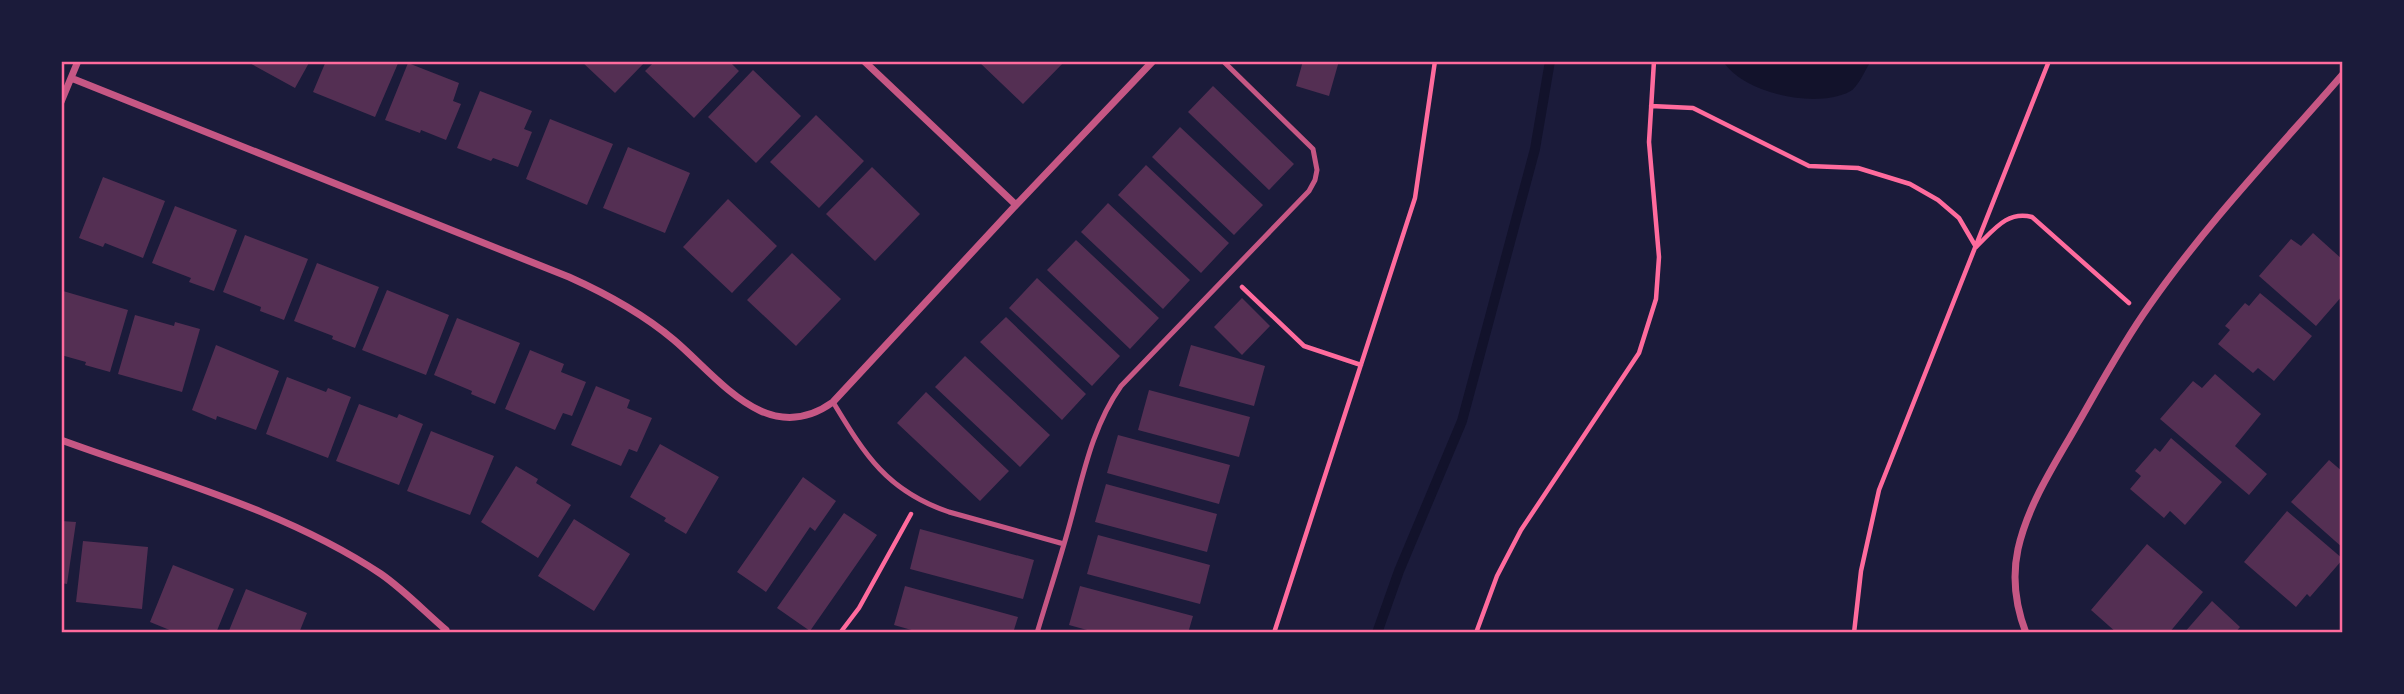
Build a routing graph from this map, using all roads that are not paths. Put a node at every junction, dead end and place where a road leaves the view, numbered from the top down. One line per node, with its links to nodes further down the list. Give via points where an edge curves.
1 (78, 61): 6 (street)
2 (864, 61): 8 (street)
3 (1153, 61): 8 (street)
4 (1223, 61): 11 (lane, via 1313,149 1315,180 1121,386 1093,442)
5 (2343, 74): 14 (street, via 2181,263 2143,316 2046,480 2017,551 2015,587)
6 (71, 78): 7 (street); 9 (street, via 610,296 674,340 737,398 766,414 803,415)
7 (61, 102)
8 (1016, 205): 9 (street)
9 (833, 402): 11 (lane, via 881,471 918,500)
10 (61, 440): 12 (street, via 270,515 324,540 383,576)
11 (1065, 544): 13 (lane)
12 (446, 630)
13 (1037, 633)
14 (2026, 633)

